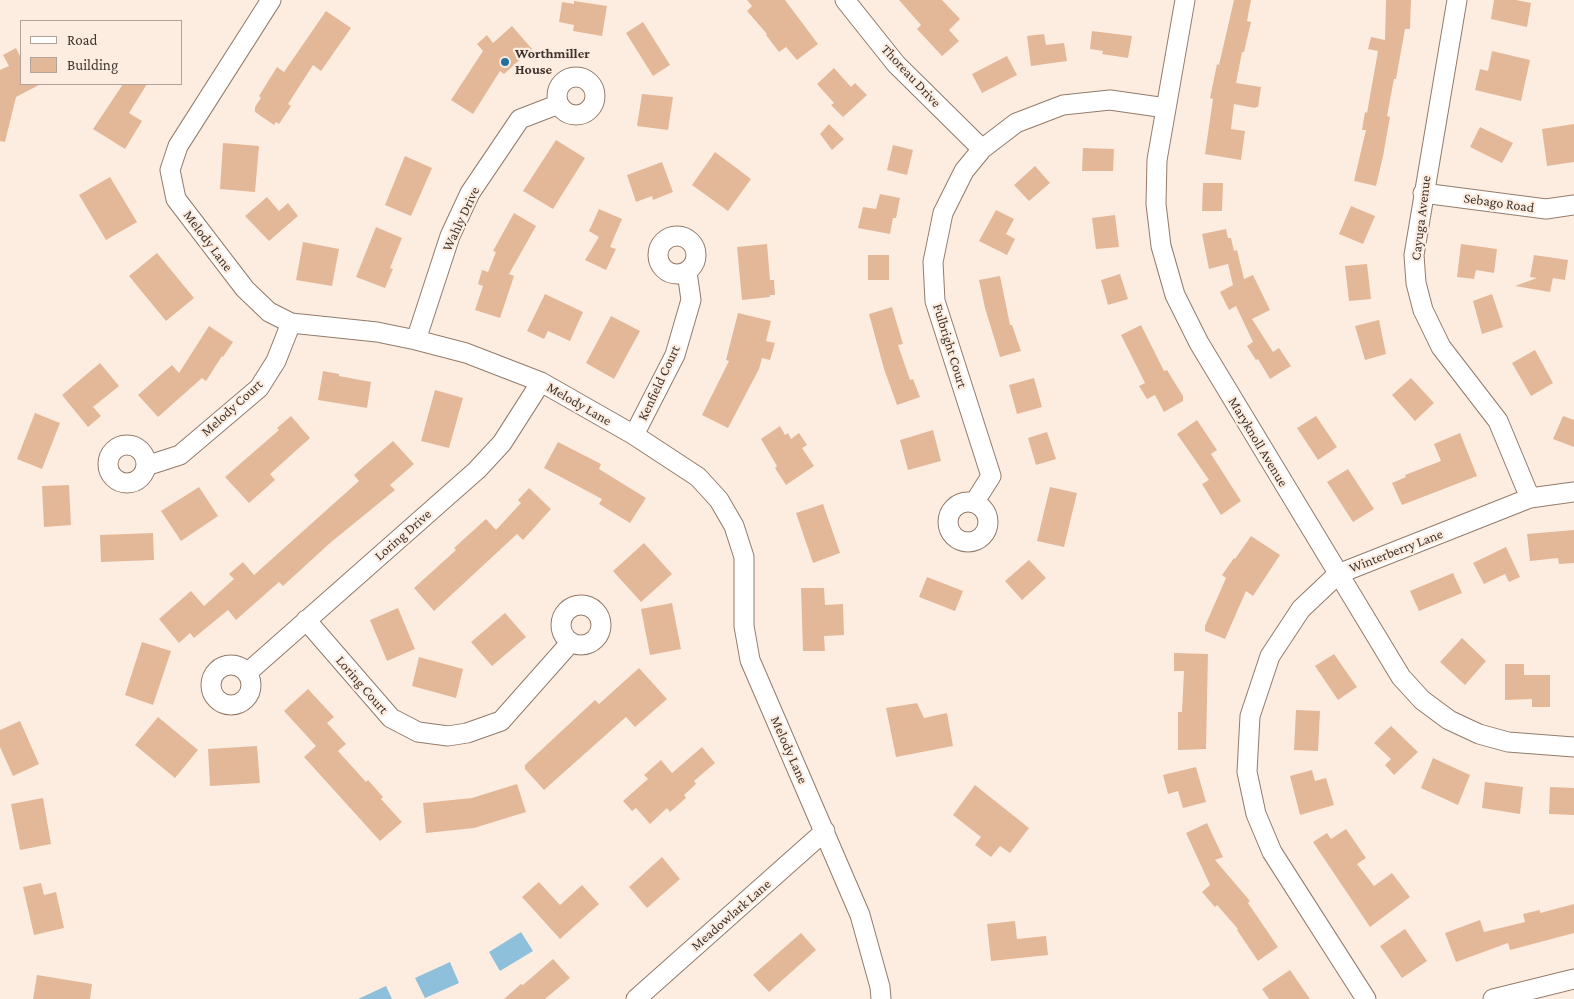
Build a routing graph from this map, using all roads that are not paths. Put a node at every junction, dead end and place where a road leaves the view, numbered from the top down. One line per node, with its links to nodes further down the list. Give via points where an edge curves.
1 (271, 0): 11 (street, Melody Lane, via 178,146 170,170 176,199 245,289 269,312)
2 (845, 0): 7 (street, Thoreau Drive, via 896,64)
3 (1185, 0): 6 (street, Maryknoll Avenue)
4 (1457, 0): 8 (street, Cayuga Avenue)
5 (558, 104): 12 (street, Wahly Drive, via 520,118 470,193 450,236)
6 (1166, 108): 7 (street, Fulbright Court, via 1110,100 1063,105 1016,123); 19 (street, Maryknoll Avenue, via 1157,160 1156,204 1161,246 1175,295 1198,343)
7 (982, 149): 18 (street, Fulbright Court, via 964,171 943,213 933,262 935,301 991,476)
8 (1423, 193): 9 (street, Sebago Road, via 1546,209); 17 (street, Cayuga Avenue, via 1414,255 1423,310 1441,348 1498,421)
9 (1574, 205)
10 (687, 272): 14 (street, Kenfield Court, via 691,300 675,354)
11 (291, 323): 12 (street, Melody Lane, via 376,332); 15 (street, Melody Court, via 276,361 259,388 180,455)
12 (416, 340): 13 (street, Melody Lane, via 466,353)
13 (541, 382): 14 (street, Melody Lane); 20 (street, Loring Drive, via 502,443 477,470)
14 (634, 436): 24 (street, Melody Lane, via 698,477 719,500 734,526 744,557 744,626 750,660)
15 (146, 466)
16 (1574, 492): 17 (street, Winterberry Lane)
17 (1530, 498): 19 (street, Winterberry Lane)
18 (974, 503)
19 (1338, 574): 23 (street, Maryknoll Avenue, via 1402,677 1422,700 1449,720 1479,734 1508,742); 28 (street, Winterberry Lane, via 1301,609 1270,656 1250,716 1247,772 1256,814 1272,852)
20 (306, 620): 21 (street, Loring Court, via 391,718 418,732 448,736 501,721); 22 (street, Loring Drive)
21 (571, 642)
22 (247, 673)
23 (1574, 747)
24 (825, 832): 26 (street, Meadowlark Lane); 27 (street, Melody Lane, via 860,915)
25 (1574, 979): 29 (street)
26 (636, 999)
27 (881, 999)
28 (1366, 999)
29 (1493, 999)

